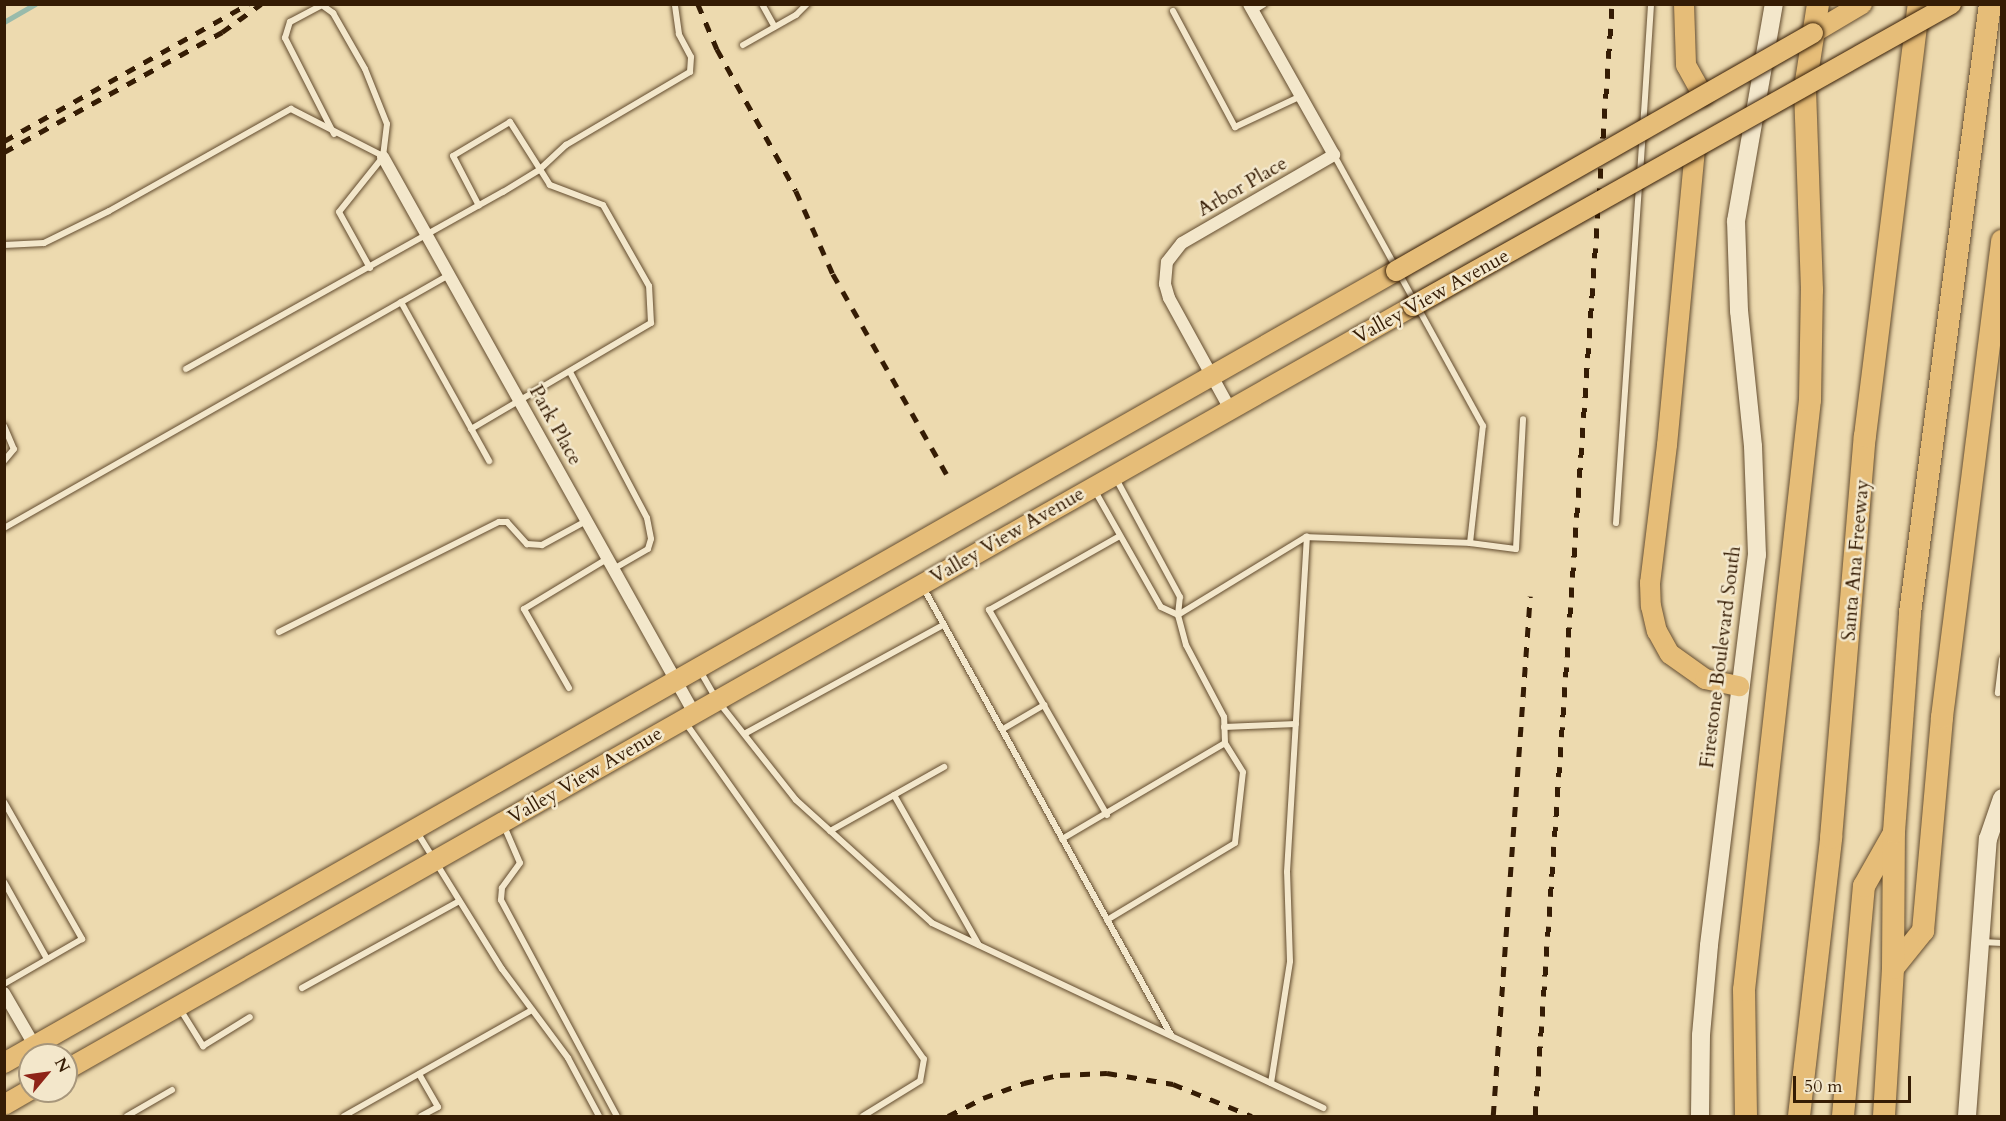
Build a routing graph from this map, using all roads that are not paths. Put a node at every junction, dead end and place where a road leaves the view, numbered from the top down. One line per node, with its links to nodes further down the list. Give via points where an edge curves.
1 (675, 4): 24 (lane, via 679,34 691,57 690,72 566,145)
2 (762, 4): 14 (lane)
3 (807, 4): 14 (lane)
4 (1651, 4): 45 (lane)
5 (1684, 4): 19 (main road, via 1686,65)
6 (1774, 4): 58 (street, Firestone Boulevard South, via 1736,221 1738,311 1753,446 1757,555)
7 (1818, 4): 15 (highway)
8 (1862, 4): 15 (main road, Valley View Avenue)
9 (1919, 4): 114 (highway, Santa Ana Freeway, via 1865,436 1831,838)
10 (1951, 4): 17 (main road, Valley View Avenue, bridge)
11 (1990, 4): 77 (highway, via 1910,613)
12 (1255, 7): 18 (street)
13 (1173, 10): 18 (lane, via 1235,127 1251,123)
14 (775, 27): 16 (lane)
15 (1813, 33): 17 (highway); 19 (main road, Valley View Avenue, bridge)
16 (743, 45)
17 (1805, 87): 21 (main road, Valley View Avenue, bridge); 113 (highway, via 1812,301 1810,400 1744,990)
18 (1301, 96): 22 (street)
19 (1703, 96): 34 (main road, Valley View Avenue, bridge)
20 (334, 134): 23 (lane); 23 (lane, via 285,38 290,22 322,4 333,13 369,80 387,124); 28 (lane, via 291,109 44,243)
21 (1695, 149): 36 (main road, Valley View Avenue, bridge); 58 (main road, via 1650,583 1657,631 1670,654 1705,679)
22 (1334, 155): 34 (street, Arbor Place, via 1182,243 1171,254 1165,270 1167,291); 49 (lane, via 1483,426)
23 (383, 157): 26 (street, Park Place); 29 (lane, via 339,212)
24 (539, 170): 25 (lane); 25 (lane, via 510,122 453,156); 33 (lane, via 550,185 603,205 649,286 651,323)
25 (479, 206): 26 (lane)
26 (428, 236): 29 (lane); 30 (street, Park Place)
27 (2001, 241): 87 (highway, via 1942,717 1923,931)
28 (4, 245)
29 (370, 268): 32 (lane)
30 (449, 274): 31 (lane); 35 (street, Park Place)
31 (400, 302): 39 (lane); 46 (lane)
32 (186, 369)
33 (570, 372): 35 (lane); 50 (lane, via 647,518 651,539 648,549)
34 (1212, 376): 36 (street, Arbor Place); 56 (main road, Valley View Avenue)
35 (520, 402): 39 (lane); 44 (street, Park Place)
36 (1230, 409): 42 (main road, Valley View Avenue)
37 (1522, 419): 49 (lane, via 1516,549)
38 (4, 426): 40 (lane, via 14,449)
39 (471, 429): 41 (lane)
40 (4, 461)
41 (489, 461)
42 (1114, 475): 43 (main road, Valley View Avenue); 52 (lane, via 1180,597)
43 (1092, 487): 47 (lane); 51 (main road, Valley View Avenue)
44 (587, 520): 50 (street, Park Place); 54 (lane, via 542,545 527,544 507,522 500,522)
45 (1616, 523)
46 (4, 528)
47 (1120, 536): 52 (lane, via 1161,607); 62 (lane, via 989,610)
48 (1307, 537): 49 (lane); 52 (lane); 64 (lane)
49 (1470, 543)
50 (611, 564): 57 (street, Park Place); 59 (lane, via 524,609)
51 (921, 584): 53 (lane); 61 (main road, Valley View Avenue)
52 (1178, 615): 65 (lane, via 1186,645 1224,717)
53 (943, 625): 66 (lane); 67 (lane)
54 (279, 632)
55 (2001, 659): 60 (lane, via 1998,693)
56 (699, 668): 57 (main road, Valley View Avenue); 61 (lane)
57 (677, 681): 63 (street, Park Place); 75 (main road, Valley View Avenue)
58 (1739, 686): 112 (street, Firestone Boulevard South, via 1709,945 1701,1035)
59 (569, 688)
60 (2001, 691)
61 (717, 700): 63 (main road, Valley View Avenue); 67 (lane)
62 (1044, 705): 66 (lane); 73 (lane)
63 (689, 716): 74 (main road, Valley View Avenue); 111 (lane, via 924,1059 920,1081)
64 (1296, 724): 65 (lane); 101 (lane, via 1287,872 1290,960)
65 (1224, 727): 68 (lane)
66 (1003, 729): 78 (lane)
67 (746, 734): 76 (lane, via 796,800)
68 (1225, 743): 73 (lane); 82 (lane, via 1243,772 1235,843)
69 (944, 767): 70 (lane)
70 (894, 795): 76 (lane); 85 (lane)
71 (2001, 798): 83 (street, via 1988,839)
72 (4, 802): 86 (lane, via 82,939)
73 (1107, 815): 78 (lane)
74 (503, 822): 79 (main road, Valley View Avenue); 110 (lane, via 520,863 502,888 501,900)
75 (416, 830): 79 (lane); 96 (main road, Valley View Avenue)
76 (830, 831): 85 (lane, via 932,923)
77 (1894, 832): 87 (highway); 115 (highway, via 1864,886)
78 (1062, 839): 82 (lane)
79 (433, 862): 81 (lane); 91 (main road, Valley View Avenue)
80 (4, 882): 86 (lane)
81 (458, 902): 89 (lane); 92 (lane)
82 (1107, 920): 94 (lane)
83 (1979, 942): 84 (lane); 117 (street)
84 (2001, 943)
85 (979, 945): 94 (lane)
86 (47, 959): 88 (lane)
87 (1893, 968): 116 (highway)
88 (4, 984)
89 (302, 988)
90 (4, 993): 95 (street)
91 (178, 1006): 93 (lane, via 203,1046); 99 (main road, Valley View Avenue)
92 (532, 1010): 100 (lane); 109 (lane, via 568,1058)
93 (250, 1017)
94 (1171, 1035): 101 (lane)
95 (33, 1043)
96 (49, 1043)
97 (18, 1057): 98 (main road, Valley View Avenue)
98 (4, 1063)
99 (78, 1063)
100 (419, 1074): 107 (lane); 108 (lane, via 438,1107)
101 (1271, 1083): 105 (lane)
102 (172, 1090): 106 (lane)
103 (18, 1097): 104 (main road)
104 (4, 1105)
105 (1324, 1108)
106 (127, 1116)
107 (344, 1116)
108 (421, 1116)
109 (599, 1116)
110 (617, 1116)
111 (863, 1116)
112 (1700, 1116)
113 (1746, 1116)
114 (1799, 1116)
115 (1843, 1116)
116 (1884, 1116)
117 (1971, 1116)

